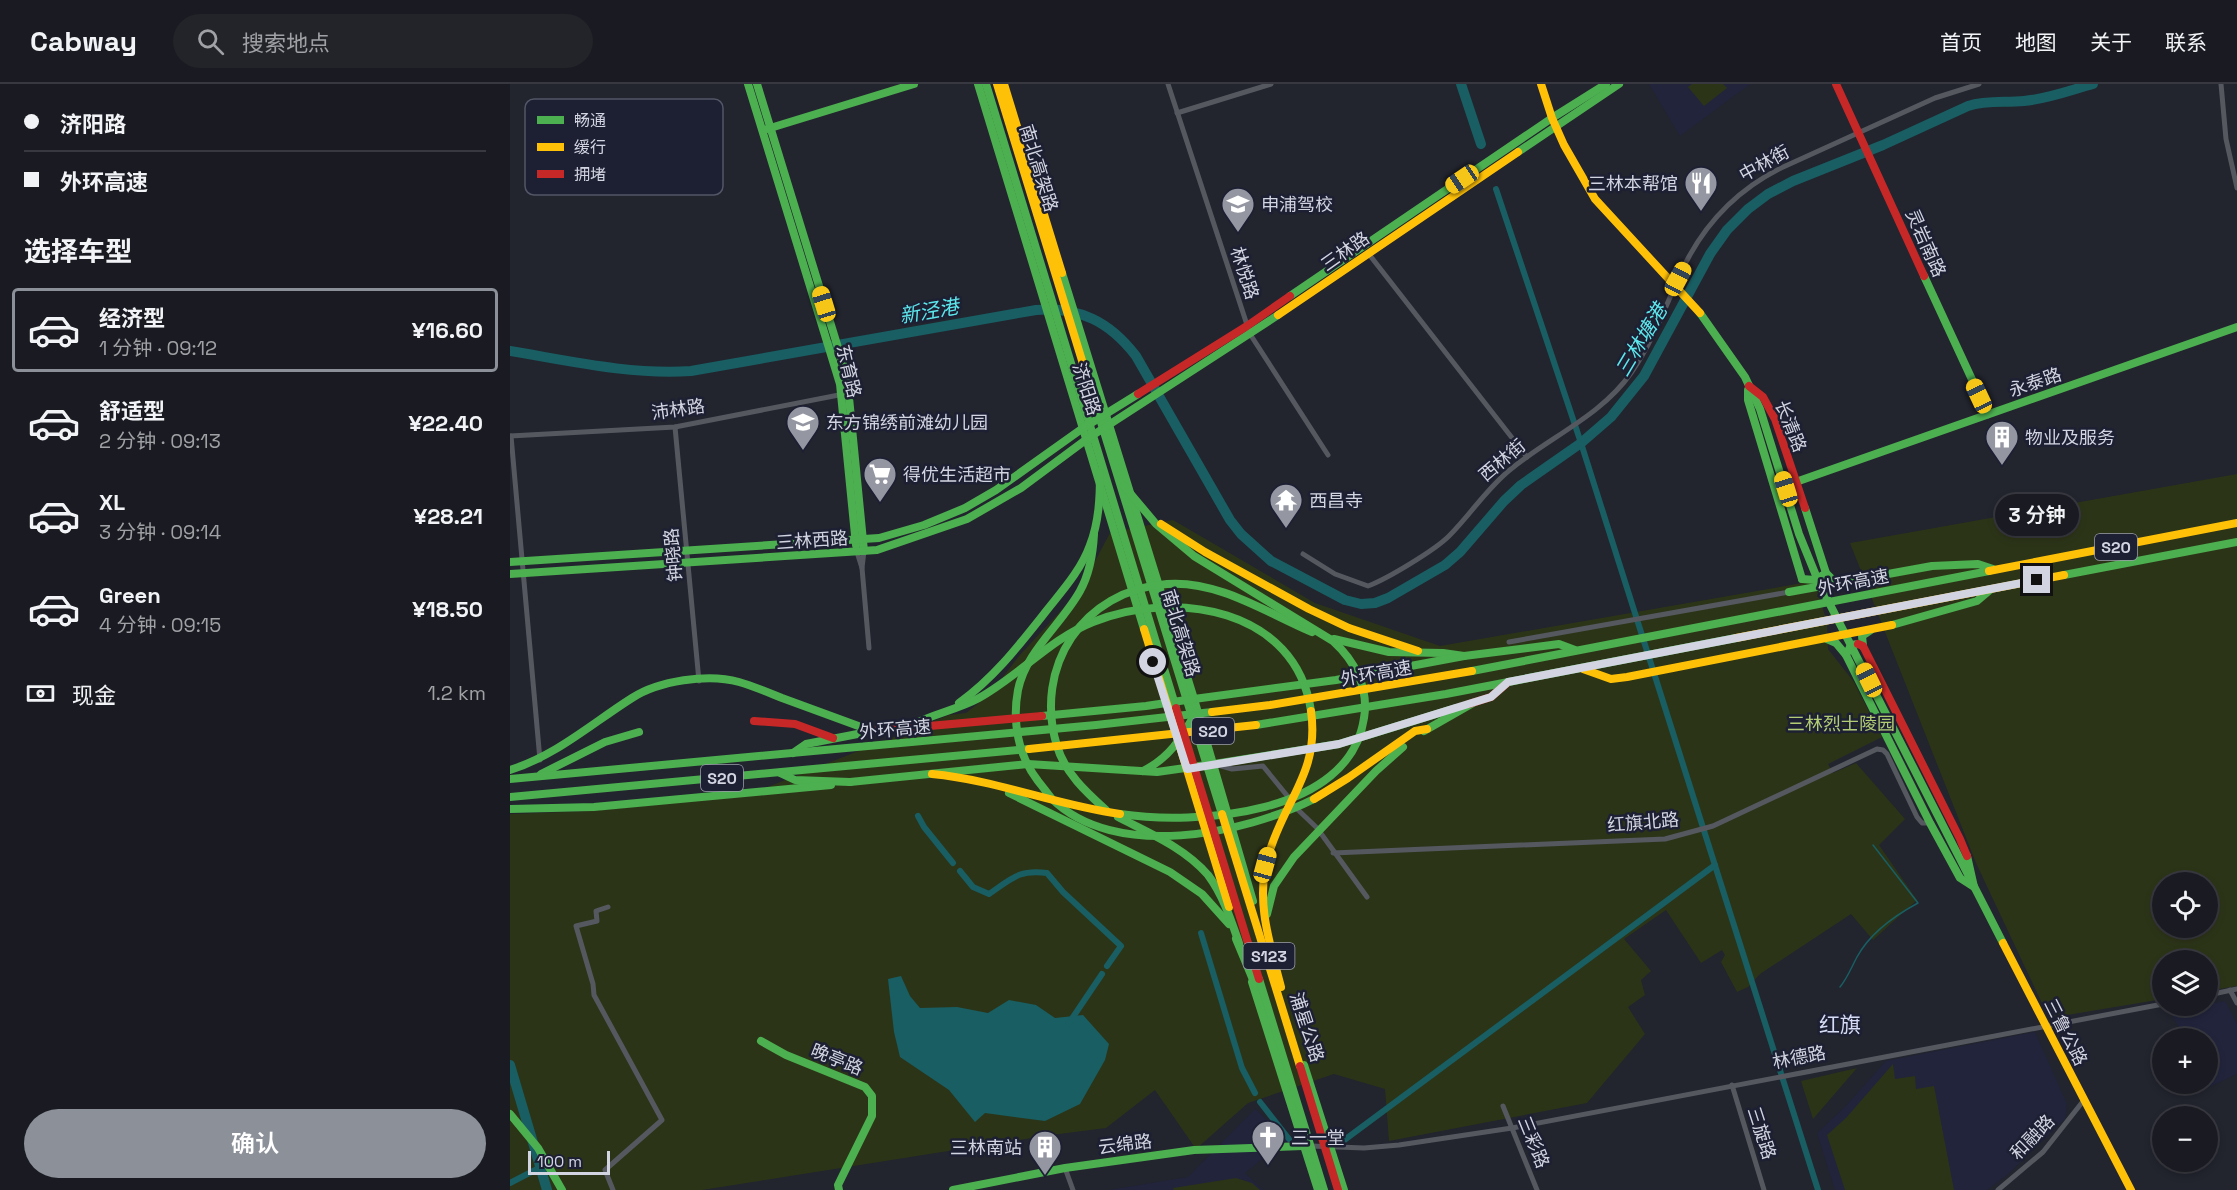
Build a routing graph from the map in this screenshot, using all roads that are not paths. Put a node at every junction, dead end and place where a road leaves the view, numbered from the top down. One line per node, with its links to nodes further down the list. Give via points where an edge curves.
1 (748, 84): 19 (main road, 东育路)
2 (757, 84): 19 (main road, 东育路)
3 (914, 84): 19 (main road)
4 (978, 84): 33 (main road, 济阳路)
5 (986, 84): 39 (main road, 南北高架路)
6 (997, 84): 40 (main road, 南北高架路)
7 (1004, 84): 29 (main road, 济阳路)
8 (1168, 84): 16 (street, 林悦路)
9 (1271, 84): 16 (street)
10 (1541, 84): 17 (main road, 长清路)
11 (1606, 84): 17 (main road, 三林路)
12 (1619, 84): 18 (main road, 三林路)
13 (1836, 84): 30 (main road, 灵岩南路)
14 (1979, 84): 24 (street, 中林街, via 1935,98 1763,177 1739,194 1704,233)
15 (2221, 84): 22 (street, via 2227,147)
16 (1177, 113): 26 (street, 林悦路)
17 (1552, 118): 18 (main road, 长清路); 20 (main road, 三林路)
18 (1557, 126): 20 (main road, 三林路); 24 (main road, 长清路, via 1595,199)
19 (766, 129): 28 (main road, 东育路)
20 (1496, 161): 21 (main road, 三林路)
21 (1481, 171): 23 (main road, 三林路); 26 (main road, 三林路)
22 (2237, 188)
23 (1368, 253): 26 (main road, 三林路); 38 (street)
24 (1674, 281): 27 (main road, 长清路); 38 (street, 西林街, via 1659,321 1630,375 1585,417)
25 (2237, 327): 30 (main road, 永泰路)
26 (1248, 330): 29 (main road, 三林路, via 1173,371); 31 (main road, 三林路, via 1179,381); 37 (street, 林悦路)
27 (1748, 385): 36 (main road, 长清路); 41 (main road, 长清路, via 1763,397 1774,419); 42 (main road, 长清路, via 1748,400)
28 (845, 394): 32 (street, 沛林路); 46 (main road, 东育路)
29 (1107, 414): 31 (main road, 济阳路); 33 (main road, 三林路)
30 (1988, 414): 41 (main road, 永泰路)
31 (1108, 425): 35 (main road, 三林路); 74 (main road, 济阳路)
32 (675, 427): 34 (street, 沛林路); 48 (street, 钟晓路)
33 (1083, 428): 35 (main road, 济阳路); 46 (main road, 三林西路, via 965,508 924,525)
34 (511, 436): 51 (street)
35 (1087, 439): 49 (main road, 三林西路, via 1021,488 967,519 877,550); 76 (main road, 济阳路)
36 (1772, 445): 102 (main road, 三鲁公路, via 1799,534 1819,582)
37 (1328, 455)
38 (1527, 456): 50 (street, 西林街, via 1500,478 1443,541 1370,586 1335,574)
39 (1101, 465): 45 (main road); 111 (main road, 南北高架路)
40 (1115, 471): 43 (main road); 112 (main road, 南北高架路)
41 (1796, 482): 42 (main road, 永泰路); 56 (main road, 长清路)
42 (1776, 489): 58 (main road, 长清路)
43 (1132, 498): 68 (main road, via 1194,546 1327,618); 97 (main road, via 1149,519 1189,553 1317,630 1349,657 1360,678 1365,701 1364,723 1354,750 1332,775 1306,792 1270,805 1218,816 1137,817 1087,809)
44 (2237, 524): 54 (main road, 外环高速 / S20)
45 (1094, 534): 78 (main road, via 1078,568 992,678); 81 (main road, via 1089,572 1080,592 1032,656 1016,699 1021,750 1033,775 1048,795 1073,815 1128,833 1166,836 1213,832 1259,822 1334,788 1415,731)
46 (860, 540): 48 (main road, 三林西路); 49 (main road, 东育路)
47 (2237, 542): 60 (main road, 外环高速 / S20)
48 (687, 551): 51 (main road, 三林西路); 53 (street, 钟晓路)
49 (861, 551): 53 (main road, 三林西路); 66 (street, 东育路)
50 (1303, 554)
51 (522, 561): 52 (main road, 三林西路); 55 (street)
52 (510, 562)
53 (688, 562): 55 (main road, 三林西路); 72 (street, 钟晓路)
54 (1995, 570): 59 (main road, via 1978,564 1932,566); 67 (main road, 外环高速 / S20)
55 (523, 573): 57 (main road, 三林西路); 87 (street)
56 (1826, 573): 58 (main road, via 1816,580); 59 (main road)
57 (510, 574)
58 (1802, 579): 61 (main road)
59 (1840, 582): 61 (main road)
60 (1990, 589): 62 (main road, via 1977,601); 71 (main road, 外环高速 / S20)
61 (1789, 592): 64 (street)
62 (1874, 629): 63 (main road); 65 (main road, via 1862,636)
63 (1822, 639): 69 (main road, via 1836,643); 71 (main road, via 1611,679)
64 (1509, 642)
65 (1863, 646): 69 (main road, via 1851,645); 102 (main road, 三鲁公路, via 1960,839)
66 (869, 648)
67 (1577, 650): 70 (main road, via 1559,644); 86 (main road, 外环高速 / S20, via 1339,694 1212,712)
68 (1418, 651): 70 (main road); 106 (main road, via 1353,645 1209,589 1177,584 1147,586 1109,601 1085,620 1061,652 1048,701 1056,751 1071,777 1098,805 1176,847 1200,865 1223,898)
69 (1846, 655): 100 (main road, 三鲁公路)
70 (1464, 656): 74 (main road, via 1336,680)
71 (1581, 668): 73 (main road, 外环高速 / S20)
72 (699, 681): 82 (main road, via 749,684); 87 (main road, via 646,690)
73 (1508, 682): 75 (main road, via 1491,697); 92 (main road, 外环高速 / S20, via 1226,729)
74 (1194, 699): 76 (main road); 77 (main road, 浦星公路 / S123)
75 (1473, 703): 81 (main road); 88 (main road, via 1339,744)
76 (1166, 704): 80 (main road); 85 (main road, S123)
77 (1197, 710): 85 (main road); 88 (main road, 浦星公路 / S123)
78 (943, 713): 80 (main road); 105 (main road, via 986,695 1070,633 1108,616 1146,607 1216,610 1241,618 1271,637 1291,659 1309,694 1314,735 1305,776 1274,837 1265,865 1262,901)
79 (754, 721): 84 (main road, via 801,723)
80 (908, 727): 82 (main road)
81 (1427, 729): 105 (main road, via 1376,771 1310,838 1281,874 1270,898)
82 (873, 731): 84 (main road)
83 (639, 732): 94 (main road, via 605,742)
84 (833, 738): 86 (main road, via 806,744)
85 (1179, 743): 89 (main road, S123); 91 (main road, via 1161,762)
86 (792, 753): 94 (main road, 外环高速 / S20)
87 (540, 760): 90 (main road)
88 (1214, 764): 89 (main road); 101 (street, via 1232,769 1263,766 1300,814 1317,828); 121 (main road, 浦星公路 / S123)
89 (1187, 769): 91 (main road); 120 (main road, S123)
90 (510, 770)
91 (1142, 771): 93 (main road, via 1035,764)
92 (778, 772): 96 (main road, via 795,780); 98 (main road, 外环高速 / S20)
93 (932, 774): 96 (main road); 97 (main road)
94 (536, 777): 95 (main road, 外环高速 / S20)
95 (510, 779)
96 (850, 782): 99 (main road, via 594,807)
97 (998, 786): 106 (main road, via 1191,884 1219,908)
98 (510, 797)
99 (510, 809)
100 (1930, 823): 101 (street, 红旗北路, via 1922,823 1917,817 1887,754 1877,750 1713,826 1665,839); 102 (main road, 三鲁公路, via 1960,879)
101 (1333, 853): 103 (street)
102 (1974, 887): 113 (main road, 三鲁公路)
103 (1367, 897)
104 (608, 907): 124 (street, via 596,911 597,921 576,926 594,995 662,1120 605,1170)
105 (1267, 935): 112 (main road)
106 (1239, 943): 111 (main road)
107 (2234, 990): 108 (street); 109 (street)
108 (2218, 993)
109 (2237, 1003)
110 (2152, 1006): 113 (street, 林德路)
111 (1268, 1010): 129 (main road, 南北高架路)
112 (1286, 1022): 130 (main road, 南北高架路)
113 (2046, 1026): 115 (street, 林德路); 116 (main road, 三鲁公路)
114 (761, 1041): 125 (main road, 晚亭路, via 865,1087 872,1096 872,1116)
115 (1732, 1085): 119 (street, 林德路); 133 (street, 三旋路)
116 (2084, 1100): 134 (street, 和融路, via 2043,1152); 135 (main road, 三鲁公路)
117 (1503, 1106): 119 (street, 三彩路)
118 (510, 1114): 123 (main road, via 538,1148)
119 (1512, 1128): 121 (street, 林德路, via 1399,1145); 132 (street, 三彩路)
120 (1303, 1146): 121 (street, 林德路); 122 (main road, 云绵路, via 1194,1150); 128 (main road, S123)
121 (1330, 1147): 131 (main road, 浦星公路 / S123)
122 (1065, 1168): 126 (main road, 云绵路); 127 (street)
123 (561, 1188)
124 (613, 1190)
125 (839, 1190)
126 (953, 1190)
127 (1073, 1190)
128 (1318, 1190)
129 (1324, 1190)
130 (1338, 1190)
131 (1344, 1190)
132 (1537, 1190)
133 (1764, 1190)
134 (1998, 1190)
135 (2131, 1190)

